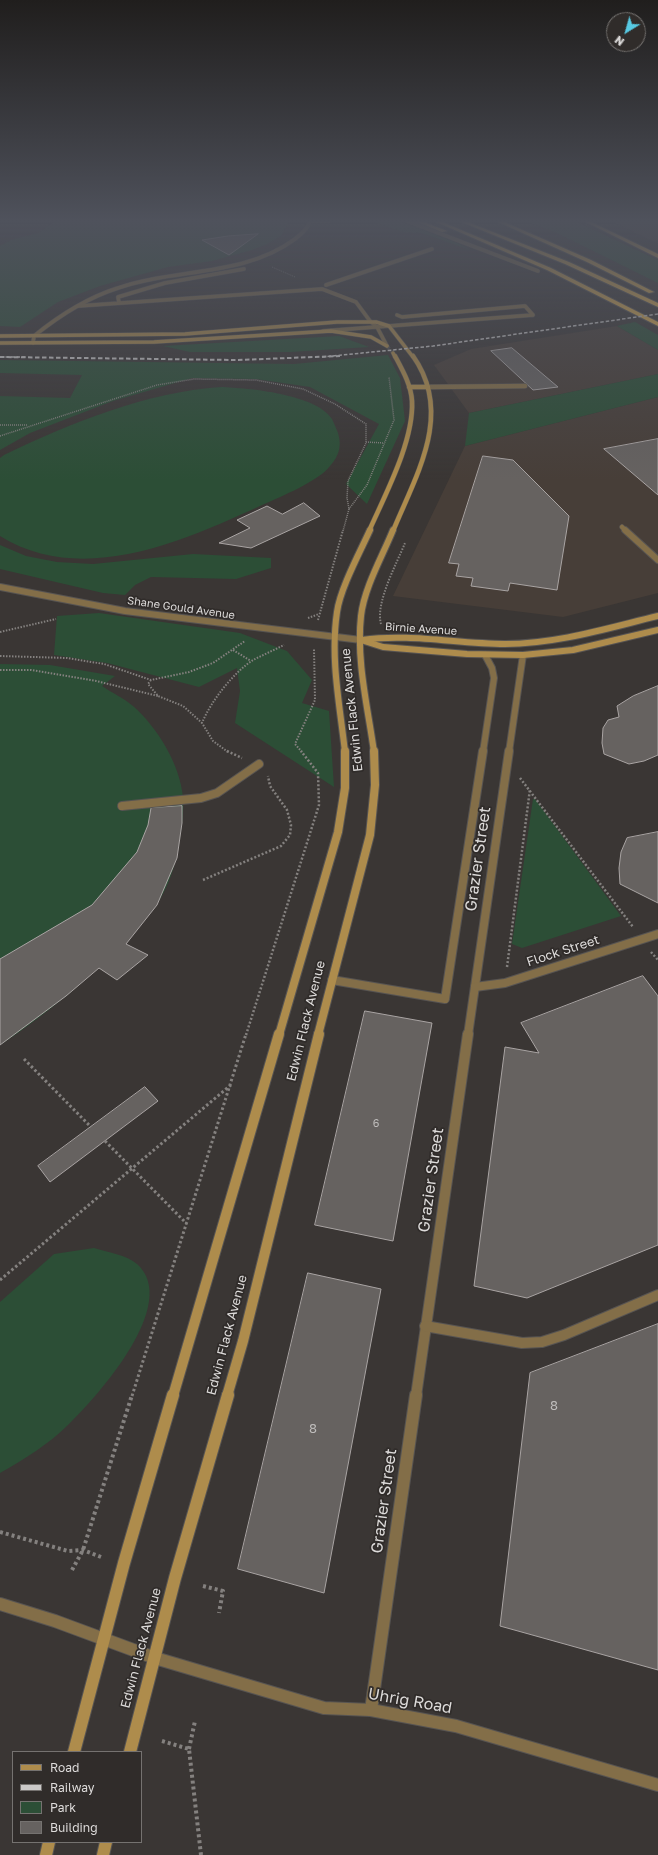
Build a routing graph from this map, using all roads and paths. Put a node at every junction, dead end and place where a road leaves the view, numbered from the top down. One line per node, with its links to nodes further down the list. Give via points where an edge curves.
1 (75, 308): 13 (street)
2 (360, 308): 7 (street)
3 (507, 308): 6 (street, via 402,317)
4 (526, 308): 10 (street, via 533,315)
5 (626, 308): 8 (highway)
6 (397, 315)
7 (370, 321): 9 (street); 10 (street); 13 (street, via 185,334)
8 (658, 324)
9 (377, 326): 10 (street); 11 (street); 16 (street)
10 (389, 326): 20 (street, Edwin Flack Avenue, via 418,364)
11 (323, 331): 15 (street, Edwin Flack Avenue, via 154,342); 16 (street, Edwin Flack Avenue, via 357,334 379,341)
12 (0, 336): 13 (street)
13 (34, 336): 15 (street)
14 (0, 343): 15 (street, Edwin Flack Avenue)
15 (33, 343)
16 (390, 350): 19 (street, Edwin Flack Avenue, via 404,371)
17 (388, 373): 25 (path, via 394,420)
18 (525, 386): 20 (street)
19 (409, 387): 20 (street); 35 (street, Edwin Flack Avenue, via 412,400 409,433 347,582 337,611)
20 (428, 387): 37 (street, Edwin Flack Avenue, via 432,417 430,433 422,459 368,590 361,615)
21 (0, 425): 22 (path)
22 (30, 425): 23 (path); 24 (path, via 157,385 194,379 256,380 303,389 335,404 366,424)
23 (0, 436)
24 (366, 442): 25 (path); 26 (path, via 345,487)
25 (384, 443): 26 (path, via 367,485)
26 (349, 509): 32 (path)
27 (622, 527): 28 (street)
28 (658, 560)
29 (0, 587): 35 (street, Shane Gould Avenue, via 132,612)
30 (658, 616): 39 (street, Birnie Avenue, via 570,637)
31 (56, 619): 34 (path)
32 (318, 620)
33 (658, 630): 43 (street, Birnie Avenue, via 573,650)
34 (0, 632)
35 (336, 637): 37 (street, Shane Gould Avenue); 77 (street, Edwin Flack Avenue, via 334,660 346,760 345,788 338,832)
36 (245, 640): 40 (path)
37 (361, 640): 39 (street, Birnie Avenue, via 383,636); 41 (street, Birnie Avenue, via 383,647); 58 (street, Edwin Flack Avenue, via 365,692 375,758 374,793 370,836)
38 (314, 644): 45 (path)
39 (506, 644): 42 (street)
40 (233, 650): 47 (path); 49 (path, via 213,663 189,672)
41 (485, 655): 42 (street, Birnie Avenue); 58 (street, via 494,678 444,999)
42 (508, 655): 43 (street, Birnie Avenue)
43 (523, 655): 60 (street, Grazier Street)
44 (0, 656): 49 (path, via 67,658 104,664)
45 (314, 659): 46 (path); 62 (path, via 315,700 295,744 318,773 319,806)
46 (320, 660)
47 (252, 661)
48 (0, 670): 50 (path, via 31,670 96,680)
49 (151, 680): 50 (path, via 148,684)
50 (158, 696): 51 (path, via 183,706)
51 (202, 723)
52 (259, 764): 55 (street, via 212,795)
53 (519, 776): 54 (path)
54 (530, 790): 57 (path); 59 (path)
55 (122, 806)
56 (658, 934): 57 (street, Flock Street)
57 (642, 939): 59 (street, Flock Street)
58 (332, 980): 78 (street, Edwin Flack Avenue, via 244,1341 175,1578)
59 (505, 983): 60 (street, Flock Street)
60 (475, 987): 69 (street, Grazier Street)
61 (24, 1059): 63 (path)
62 (232, 1084): 65 (path); 66 (path)
63 (91, 1127)
64 (104, 1140): 65 (path)
65 (132, 1168): 66 (path); 67 (path)
66 (187, 1224): 71 (path)
67 (0, 1280)
68 (658, 1294): 69 (street, via 542,1342 522,1344)
69 (425, 1326): 79 (street, Grazier Street)
70 (0, 1532): 71 (path, via 68,1552)
71 (83, 1550): 72 (path); 73 (path)
72 (101, 1557)
73 (72, 1570)
74 (203, 1586): 76 (path, via 223,1591)
75 (0, 1604): 77 (street, Uhrig Road)
76 (218, 1613)
77 (104, 1640): 78 (street, Uhrig Road); 83 (street, Edwin Flack Avenue)
78 (155, 1658): 79 (street, Uhrig Road, via 324,1708); 84 (street, Edwin Flack Avenue)
79 (371, 1710): 85 (street, Uhrig Road, via 456,1726)
80 (194, 1721): 82 (path)
81 (162, 1741): 82 (path)
82 (188, 1749): 90 (path)
83 (74, 1751)
84 (130, 1751)
85 (658, 1785)
86 (49, 1843): 88 (street)
87 (106, 1843): 89 (street)
88 (46, 1855)
89 (103, 1855)
90 (201, 1855)

